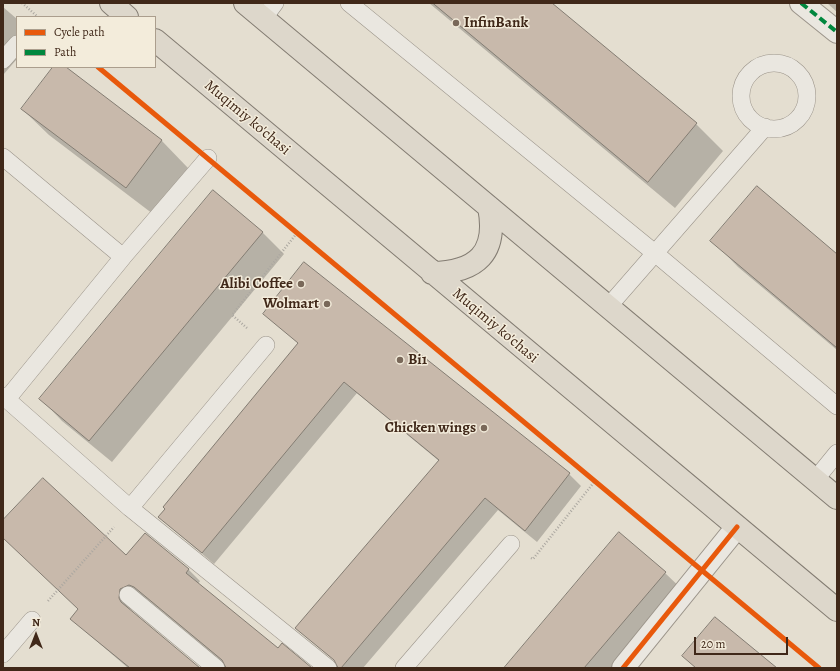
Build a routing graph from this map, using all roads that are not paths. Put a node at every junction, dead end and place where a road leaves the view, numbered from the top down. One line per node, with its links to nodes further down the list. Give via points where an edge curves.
1 (111, 3): 6 (main road)
2 (245, 3): 5 (main road)
3 (349, 3): 15 (lane)
4 (801, 3): 7 (street)
5 (269, 11): 14 (main road)
6 (126, 16)
7 (837, 32)
8 (156, 41): 17 (main road, Muqimiy ko'chasi)
9 (16, 45): 10 (lane)
10 (3, 60)
11 (765, 128): 11 (lane, via 752,121 742,107 741,90 748,74 763,64 799,66 807,102 800,118 785,128); 15 (lane)
12 (3, 158): 16 (lane)
13 (208, 158): 16 (lane)
14 (489, 207): 17 (main road, via 491,235 481,256 459,271); 18 (main road)
15 (656, 254): 18 (lane); 21 (lane)
16 (123, 257): 20 (lane)
17 (432, 273): 26 (main road, Muqimiy ko'chasi)
18 (608, 307): 23 (main road)
19 (266, 345): 25 (lane)
20 (5, 397): 25 (lane)
21 (837, 406)
22 (837, 453): 23 (lane)
23 (815, 480): 24 (main road)
24 (837, 498)
25 (130, 508): 33 (lane)
26 (737, 527): 29 (main road, Muqimiy ko'chasi); 35 (street)
27 (511, 544): 34 (lane)
28 (128, 595): 32 (lane)
29 (837, 610)
30 (32, 620): 31 (lane)
31 (3, 654)
32 (216, 668)
33 (328, 668)
34 (404, 668)
35 (623, 668)

